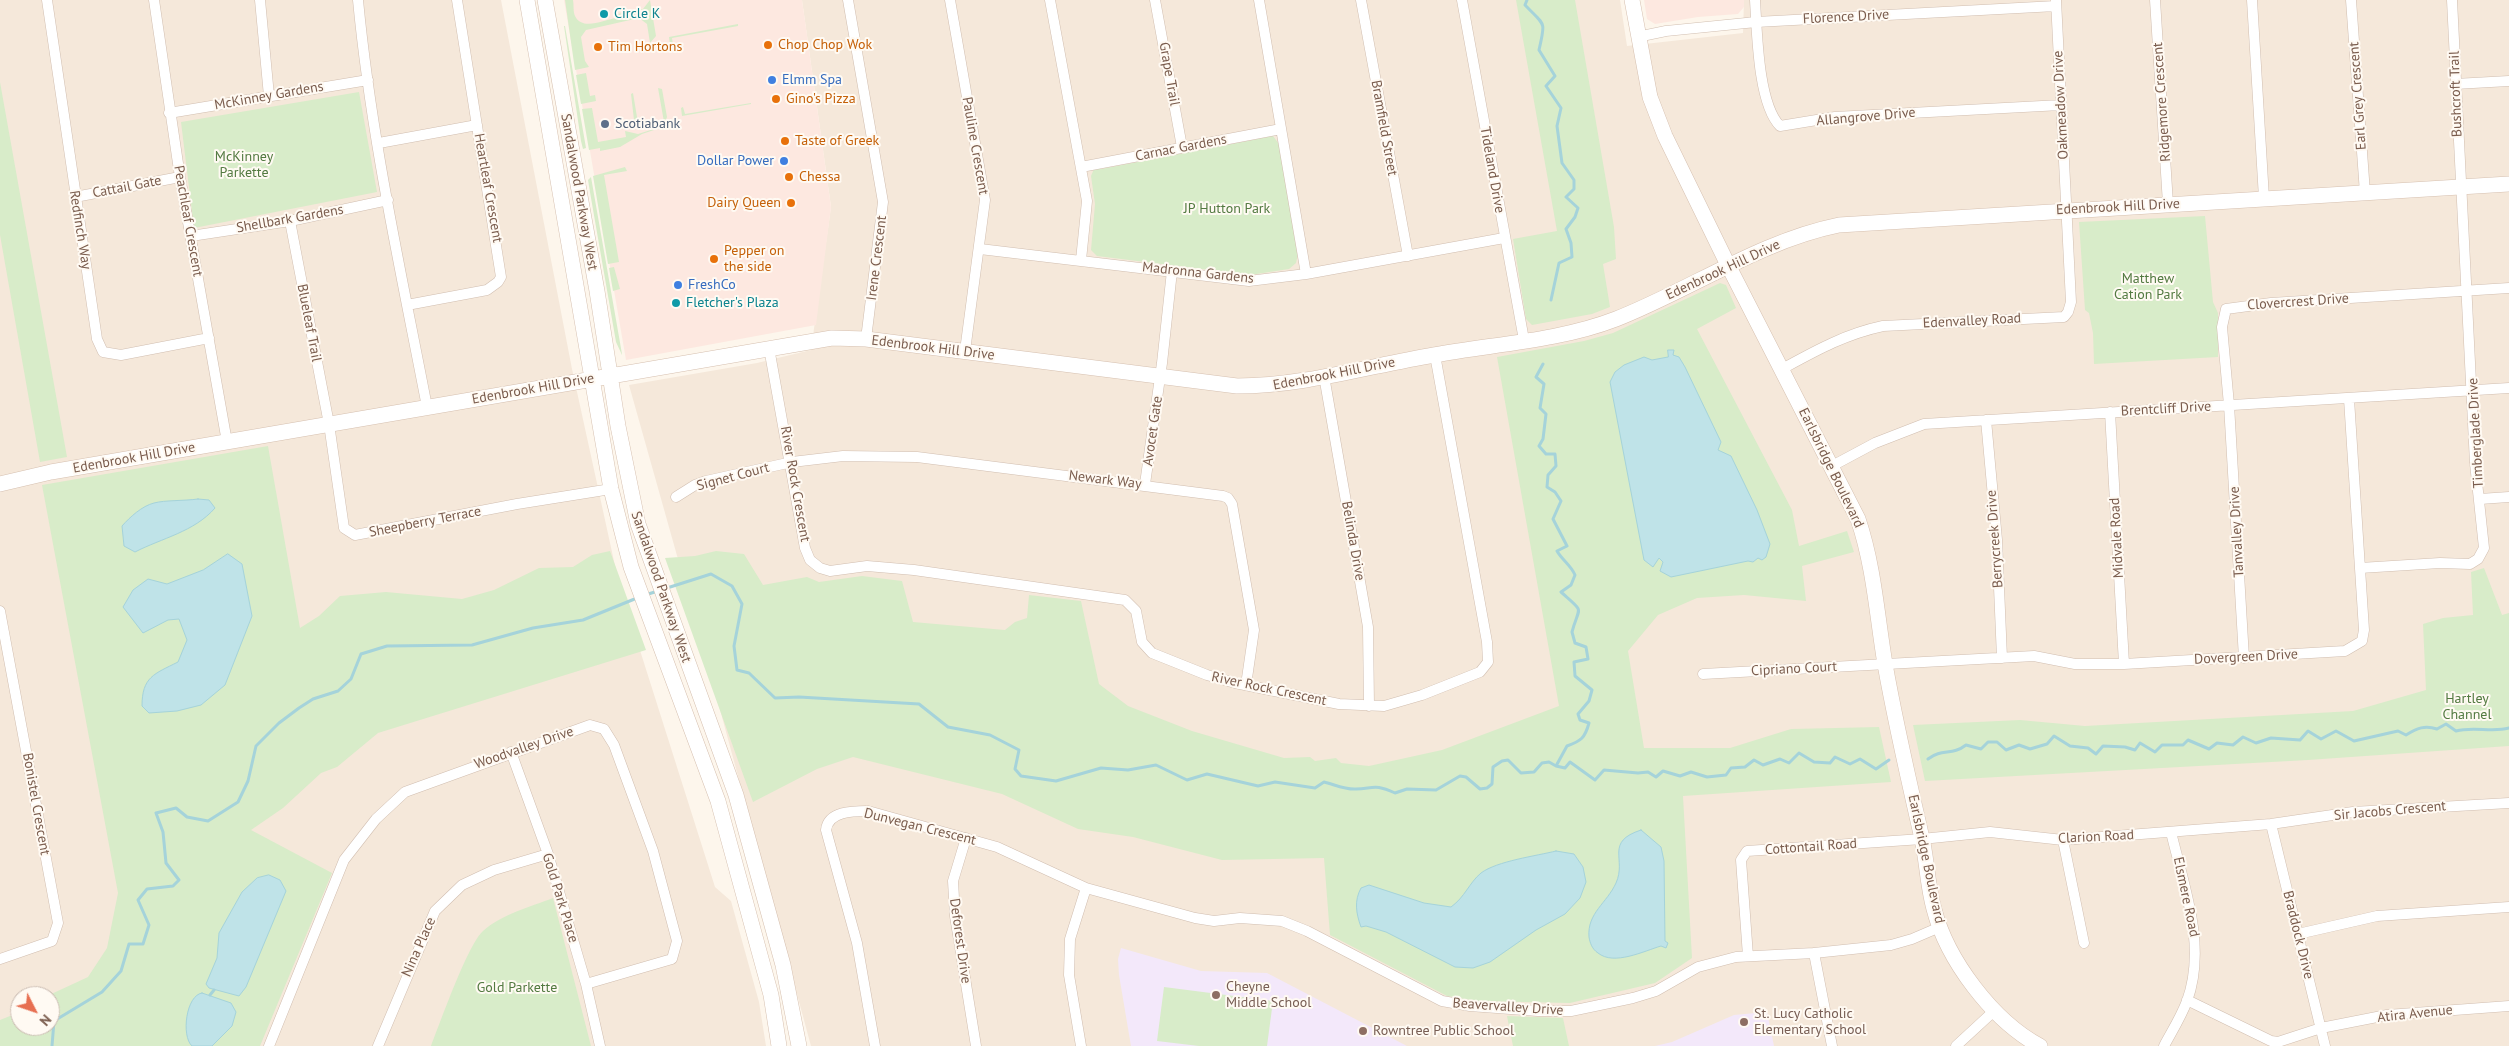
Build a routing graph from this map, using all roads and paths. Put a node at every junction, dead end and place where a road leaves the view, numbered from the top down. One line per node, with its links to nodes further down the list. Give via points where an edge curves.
1 (47, 0): 39 (street, Redfinch Way)
2 (154, 0): 29 (street, Peachleaf Crescent)
3 (260, 0): 27 (street)
4 (358, 0): 24 (street)
5 (456, 0): 30 (street, Heartleaf Crescent)
6 (527, 0): 66 (street, Sandalwood Parkway West)
7 (545, 0): 63 (street, Sandalwood Parkway West)
8 (848, 0): 57 (street, Irene Crescent, via 883,202)
9 (950, 0): 47 (street, Pauline Crescent, via 985,200)
10 (1050, 0): 34 (street)
11 (1156, 0): 33 (street, Grape Trail)
12 (1259, 0): 31 (street)
13 (1361, 0): 48 (street, Bramfield Street)
14 (1462, 0): 46 (street, Tideland Drive)
15 (1632, 0): 23 (street, Earlsbridge Boulevard)
16 (1755, 0): 22 (street)
17 (2154, 0): 42 (street, Ridgemore Crescent)
18 (2252, 0): 40 (street)
19 (2352, 0): 38 (street, Earl Grey Crescent)
20 (2452, 0): 26 (street, Bushcroft Trail)
21 (2056, 3): 22 (street, Florence Drive); 28 (street, Oakmeadow Drive)
22 (1756, 22): 23 (street, Florence Drive); 28 (street, Allangrove Drive, via 1764,96 1780,126 1835,117)
23 (1637, 37): 50 (street, Earlsbridge Boulevard, via 1650,97 1665,136)
24 (368, 80): 27 (street, McKinney Gardens); 32 (street)
25 (2509, 81): 26 (street)
26 (2455, 84): 37 (street, Bushcroft Trail)
27 (269, 96): 29 (street, McKinney Gardens)
28 (2060, 105): 43 (street, Oakmeadow Drive)
29 (169, 113): 35 (street, Peachleaf Crescent)
30 (477, 125): 32 (street); 55 (street, Heartleaf Crescent, via 501,277 486,290)
31 (1281, 129): 33 (street, Carnac Gardens); 52 (street)
32 (379, 143): 41 (street)
33 (1182, 147): 34 (street, Carnac Gardens)
34 (1081, 167): 49 (street, via 1087,201)
35 (180, 177): 39 (street, Cattail Gate); 45 (street, Peachleaf Crescent)
36 (2509, 184): 37 (street, Edenbrook Hill Drive)
37 (2460, 187): 38 (street, Edenbrook Hill Drive); 54 (street, Timberglade Drive)
38 (2364, 192): 40 (street, Edenbrook Hill Drive)
39 (75, 197): 56 (street, Redfinch Way, via 97,339 103,352 121,355)
40 (2264, 198): 42 (street, Edenbrook Hill Drive)
41 (388, 200): 44 (street, Shellbark Gardens); 55 (street)
42 (2168, 204): 43 (street, Edenbrook Hill Drive)
43 (2066, 211): 50 (street, Edenbrook Hill Drive, via 1839,225 1795,236); 62 (street, Edenvalley Road, via 2071,302 2064,316 1883,326 1830,342)
44 (290, 221): 45 (street, Shellbark Gardens); 74 (street, Blueleaf Trail)
45 (191, 236): 56 (street, Peachleaf Crescent)
46 (1504, 238): 48 (street, Madronna Gardens); 58 (street, Tideland Drive)
47 (980, 249): 49 (street, Madronna Gardens); 60 (street, Pauline Crescent)
48 (1408, 256): 52 (street, Madronna Gardens)
49 (1081, 260): 51 (street, Madronna Gardens)
50 (1729, 267): 58 (street, Edenbrook Hill Drive, via 1616,319 1576,332); 62 (street, Earlsbridge Boulevard)
51 (1172, 271): 52 (street, Madronna Gardens, via 1249,281); 65 (street, Avocet Gate)
52 (1306, 274)
53 (2509, 288): 54 (street)
54 (2466, 290): 68 (street, Timberglade Drive); 70 (street, Clovercrest Drive, via 2226,309 2222,327)
55 (407, 305): 71 (street)
56 (209, 338): 75 (street, Peachleaf Crescent)
57 (866, 339): 59 (street, Edenbrook Hill Drive, via 822,338); 60 (street, Edenbrook Hill Drive)
58 (1524, 340): 61 (street, Edenbrook Hill Drive)
59 (769, 348): 63 (street, Edenbrook Hill Drive); 76 (street, River Rock Crescent)
60 (965, 352): 65 (street, Edenbrook Hill Drive)
61 (1434, 355): 64 (street, Edenbrook Hill Drive); 92 (street, River Rock Crescent, via 1488,642 1488,662 1480,672 1422,695 1384,706)
62 (1782, 369): 77 (street, Earlsbridge Boulevard)
63 (610, 375): 66 (street, Edenbrook Hill Drive); 118 (street, Sandalwood Parkway West, via 638,524 736,794 783,965)
64 (1324, 376): 65 (street, Edenbrook Hill Drive, via 1272,386 1237,386); 92 (street, Belinda Drive, via 1368,627)
65 (1160, 377): 79 (street, Avocet Gate)
66 (593, 378): 71 (street, Edenbrook Hill Drive); 80 (street, Sandalwood Parkway West)
67 (2509, 388): 68 (street, Brentcliff Drive)
68 (2471, 390): 69 (street, Brentcliff Drive); 83 (street, Timberglade Drive)
69 (2348, 398): 70 (street, Brentcliff Drive); 84 (street, Dovergreen Drive)
70 (2229, 405): 72 (street, Brentcliff Drive); 87 (street, Tanvalley Drive)
71 (428, 407): 74 (street, Edenbrook Hill Drive)
72 (2110, 412): 73 (street, Brentcliff Drive); 89 (street, Midvale Road)
73 (1986, 420): 77 (street, Brentcliff Drive, via 1924,424 1874,443); 86 (street, Berrycreek Drive, via 1997,540)
74 (329, 424): 75 (street, Edenbrook Hill Drive); 80 (street, Sheepberry Terrace, via 344,528 355,535)
75 (227, 442): 78 (street, Edenbrook Hill Drive, via 51,472)
76 (792, 462): 79 (street, Newark Way, via 843,456 917,457); 81 (street, Signet Court, via 695,485); 91 (street, River Rock Crescent, via 805,548 810,560 820,568 830,571 867,566 914,570 1125,600 1136,611 1142,642 1152,654 1208,676)
77 (1832, 466): 88 (street, Earlsbridge Boulevard, via 1858,519 1867,546)
78 (0, 484)
79 (1145, 484): 91 (street, Newark Way, via 1223,496 1232,504 1254,630)
80 (611, 489): 117 (street, Sandalwood Parkway West, via 631,567 718,801 770,995)
81 (676, 497)
82 (2509, 497): 83 (street)
83 (2480, 498): 84 (street, Timberglade Drive, via 2484,548 2478,559 2470,564)
84 (2360, 568): 87 (street, Dovergreen Drive, via 2364,630 2362,641 2356,646 2345,651)
85 (0, 611): 108 (street, Bonistel Crescent, via 58,923 52,941)
86 (2002, 658): 88 (street, Dovergreen Drive); 89 (street, Dovergreen Drive, via 2034,656 2076,664)
87 (2244, 658): 89 (street, Dovergreen Drive)
88 (1885, 663): 90 (street, Cipriano Court); 98 (street, Earlsbridge Boulevard)
89 (2124, 664)
90 (1703, 674)
91 (1246, 685): 92 (street, River Rock Crescent, via 1339,704)
92 (1369, 706)
93 (510, 752): 100 (street, Gold Park Place); 109 (street, Woodvalley Drive, via 590,725 604,729 614,745 653,851 677,941 672,959); 114 (street, Woodvalley Drive, via 405,792 376,819 344,860)
94 (2509, 803): 95 (street, Sir Jacobs Crescent, via 2353,812)
95 (2271, 824): 96 (street, Clarion Road); 104 (street, Braddock Drive)
96 (2171, 832): 99 (street, Clarion Road); 110 (street, Elsmere Road, via 2195,934 2194,969)
97 (966, 838): 101 (street, Dunvegan Crescent, via 997,847); 119 (street, Dunvegan Crescent, via 868,810 851,811 831,818 827,824 830,847 856,942); 120 (street, Deforest Drive, via 953,881 955,916)
98 (1922, 839): 99 (street, Clarion Road, via 1990,832); 103 (street, Earlsbridge Boulevard); 107 (street, Cottontail Road, via 1747,851 1741,860)
99 (2063, 840): 105 (street)
100 (548, 854): 109 (street, Gold Park Place); 115 (street, Nina Place, via 494,870 462,885 435,911)
101 (1086, 888): 107 (street, Beavervalley Drive, via 1195,918 1282,921 1308,930 1442,1002 1470,1006 1570,1011 1656,991 1698,967); 121 (street, via 1070,940 1069,974)
102 (2509, 907): 104 (street, via 2376,916)
103 (1940, 927): 106 (street, Beavervalley Drive, via 1890,945); 112 (street, Earlsbridge Boulevard, via 1965,976)
104 (2298, 934): 113 (street, Braddock Drive)
105 (2084, 943)
106 (1814, 953): 107 (street, Beavervalley Drive); 122 (street)
107 (1748, 956)
108 (0, 959)
109 (586, 984): 116 (street, Gold Park Place)
110 (2187, 1000): 113 (street, Atira Avenue, via 2271,1041 2285,1041); 125 (street, Elsmere Road)
111 (2509, 1006): 113 (street, Atira Avenue, via 2387,1015)
112 (1994, 1011): 123 (street); 124 (street, Earlsbridge Boulevard)
113 (2321, 1028): 126 (street, Braddock Drive)
114 (269, 1046)
115 (378, 1046)
116 (600, 1046)
117 (779, 1046)
118 (799, 1046)
119 (875, 1046)
120 (976, 1046)
121 (1080, 1046)
122 (1832, 1046)
123 (1956, 1046)
124 (2040, 1046)
125 (2164, 1046)
126 (2325, 1046)

